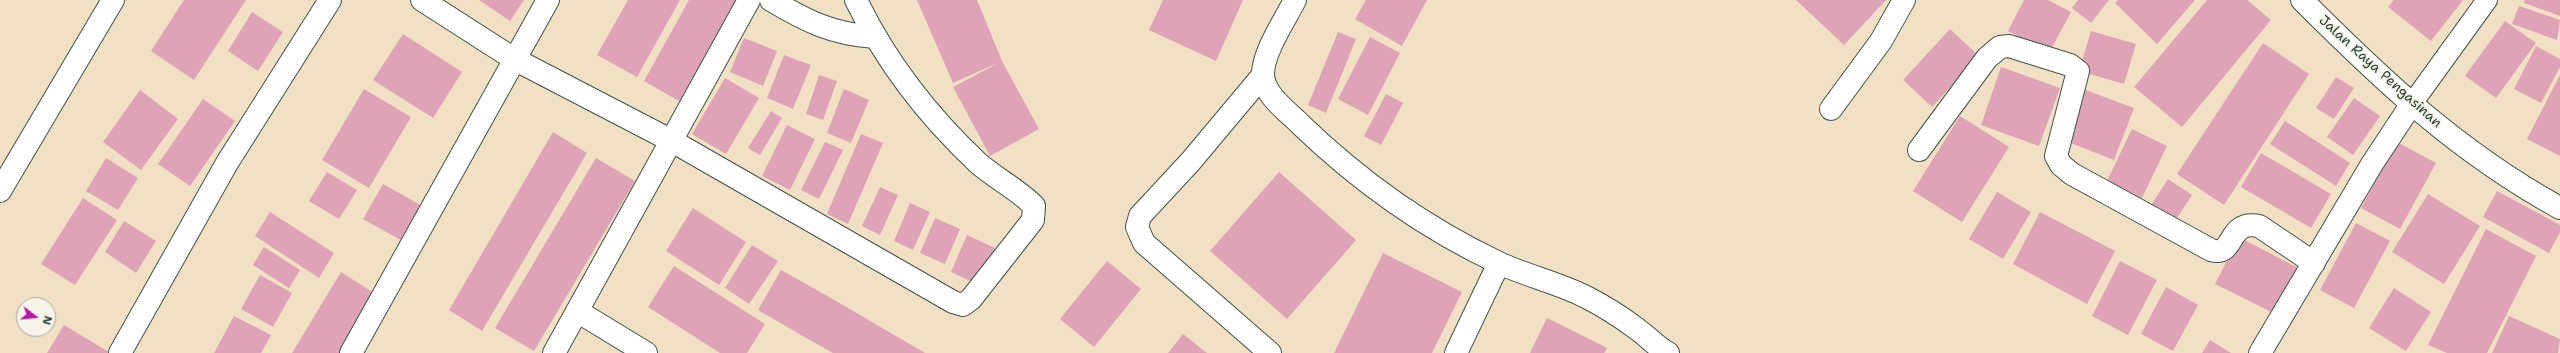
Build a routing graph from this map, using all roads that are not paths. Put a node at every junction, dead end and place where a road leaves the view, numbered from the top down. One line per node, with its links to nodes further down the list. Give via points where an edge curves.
1 (113, 0): 19 (street)
2 (330, 0): 24 (street, via 227,163)
3 (422, 0): 13 (street)
4 (548, 0): 13 (street)
5 (749, 0): 17 (street)
6 (771, 0): 12 (street, via 802,19 831,31)
7 (856, 0): 12 (street)
8 (1295, 0): 14 (street, via 1266,57)
9 (1904, 0): 16 (street, via 1881,40)
10 (2302, 0): 15 (street, Jalan Raya Pengasinan)
11 (2487, 0): 15 (lane)
12 (874, 37): 17 (street, via 905,83 946,130 979,163 1034,206 1033,220 963,305 953,302)
13 (514, 59): 17 (street); 25 (street, via 400,269)
14 (1263, 75): 21 (street, via 1267,88 1278,102 1359,176 1399,207); 28 (street, via 1191,162 1147,206 1137,226 1144,243)
15 (2411, 105): 20 (street, Jalan Raya Pengasinan, via 2492,166); 22 (street, via 2372,164)
16 (1831, 109)
17 (672, 141): 23 (street)
18 (1919, 150): 22 (street, via 1994,50 2000,47 2014,48 2070,64 2078,71 2056,156 2061,165 2072,174 2215,252 2224,249 2246,224 2259,226)
19 (0, 191)
20 (2560, 208)
21 (1499, 263): 29 (street); 30 (street, via 1584,296 1609,310)
22 (2314, 263): 31 (street)
23 (577, 311): 26 (street); 27 (street)
24 (120, 353)
25 (351, 353)
26 (554, 353)
27 (646, 353)
28 (1270, 353)
29 (1456, 353)
30 (1668, 353)
31 (2260, 353)

